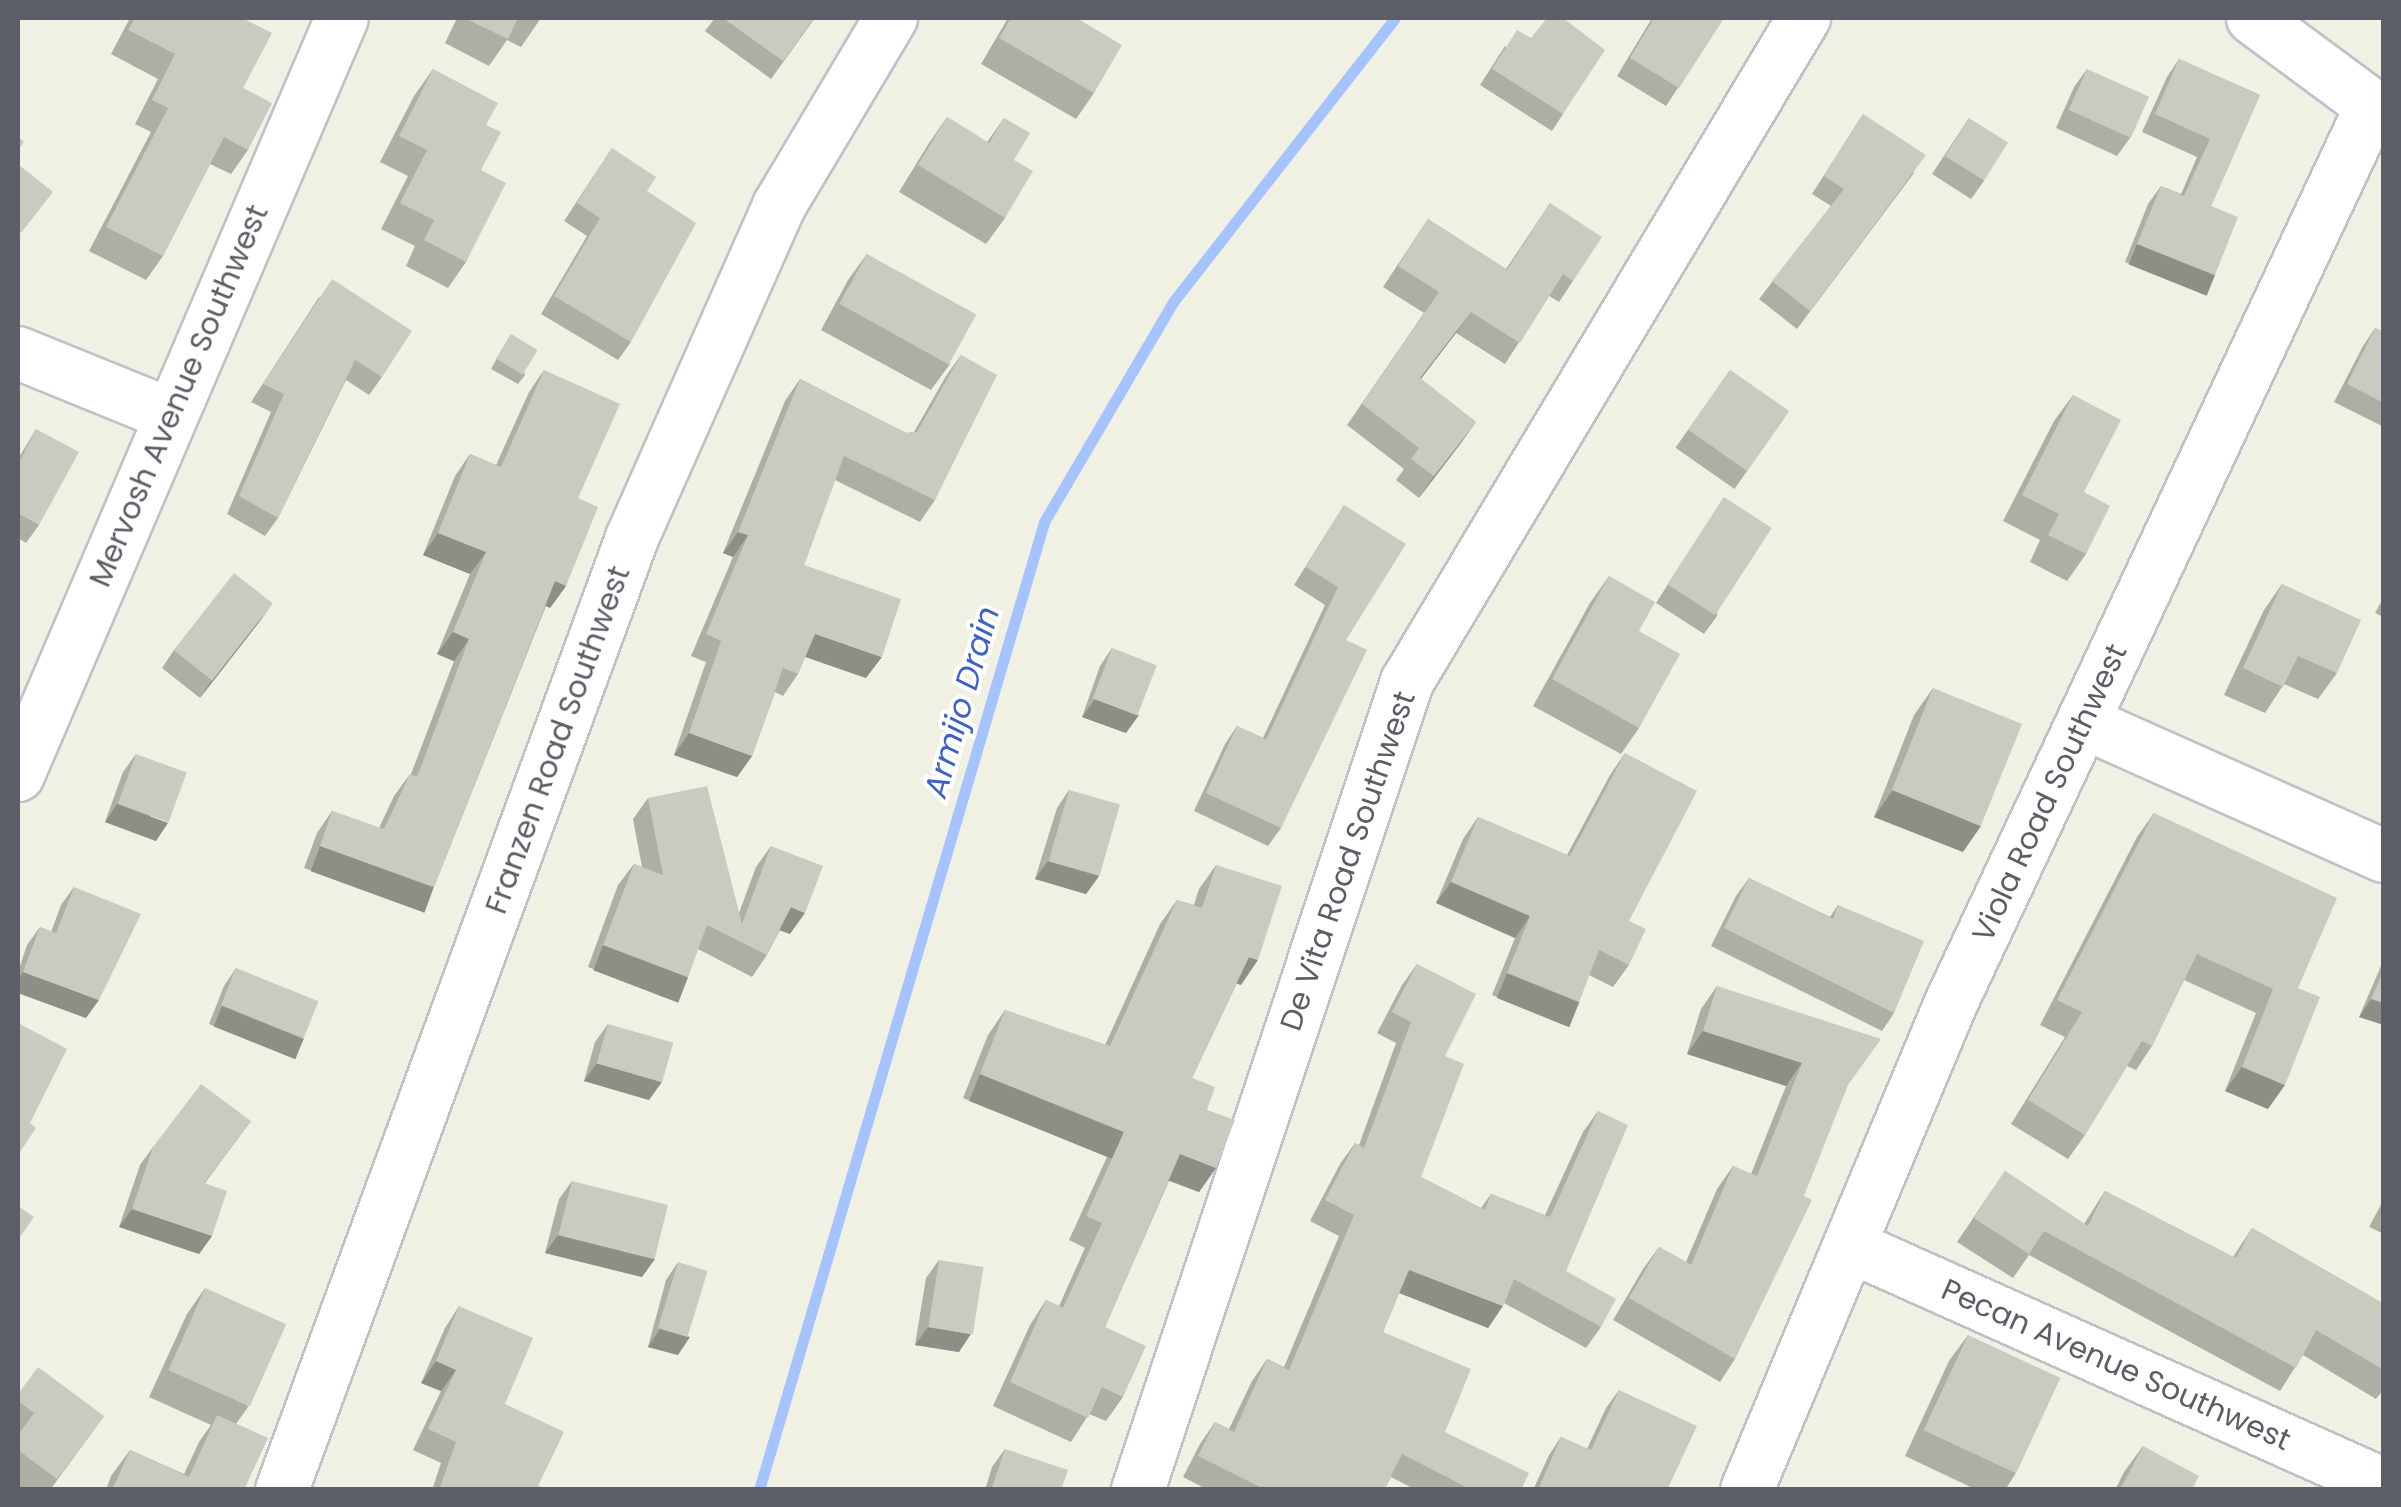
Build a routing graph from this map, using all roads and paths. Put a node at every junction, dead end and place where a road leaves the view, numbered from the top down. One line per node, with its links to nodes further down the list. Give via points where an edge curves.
1 (342, 18): 7 (street, Mervosh Avenue Southwest)
2 (892, 18): 13 (street, Franzen Road Southwest, via 780,206 632,538)
3 (1804, 18): 14 (street, De Vita Road Southwest, via 1407,682)
4 (2254, 18): 5 (street)
5 (2378, 110): 8 (street, Viola Road Southwest)
6 (18, 353): 7 (street)
7 (171, 415): 9 (street, Mervosh Avenue Southwest)
8 (2083, 722): 10 (street); 11 (street, Viola Road Southwest)
9 (18, 775)
10 (2384, 856)
11 (1850, 1246): 12 (street, Pecan Avenue Southwest); 15 (street, Viola Road Southwest)
12 (2382, 1484)
13 (282, 1490)
14 (1138, 1490)
15 (1748, 1490)

